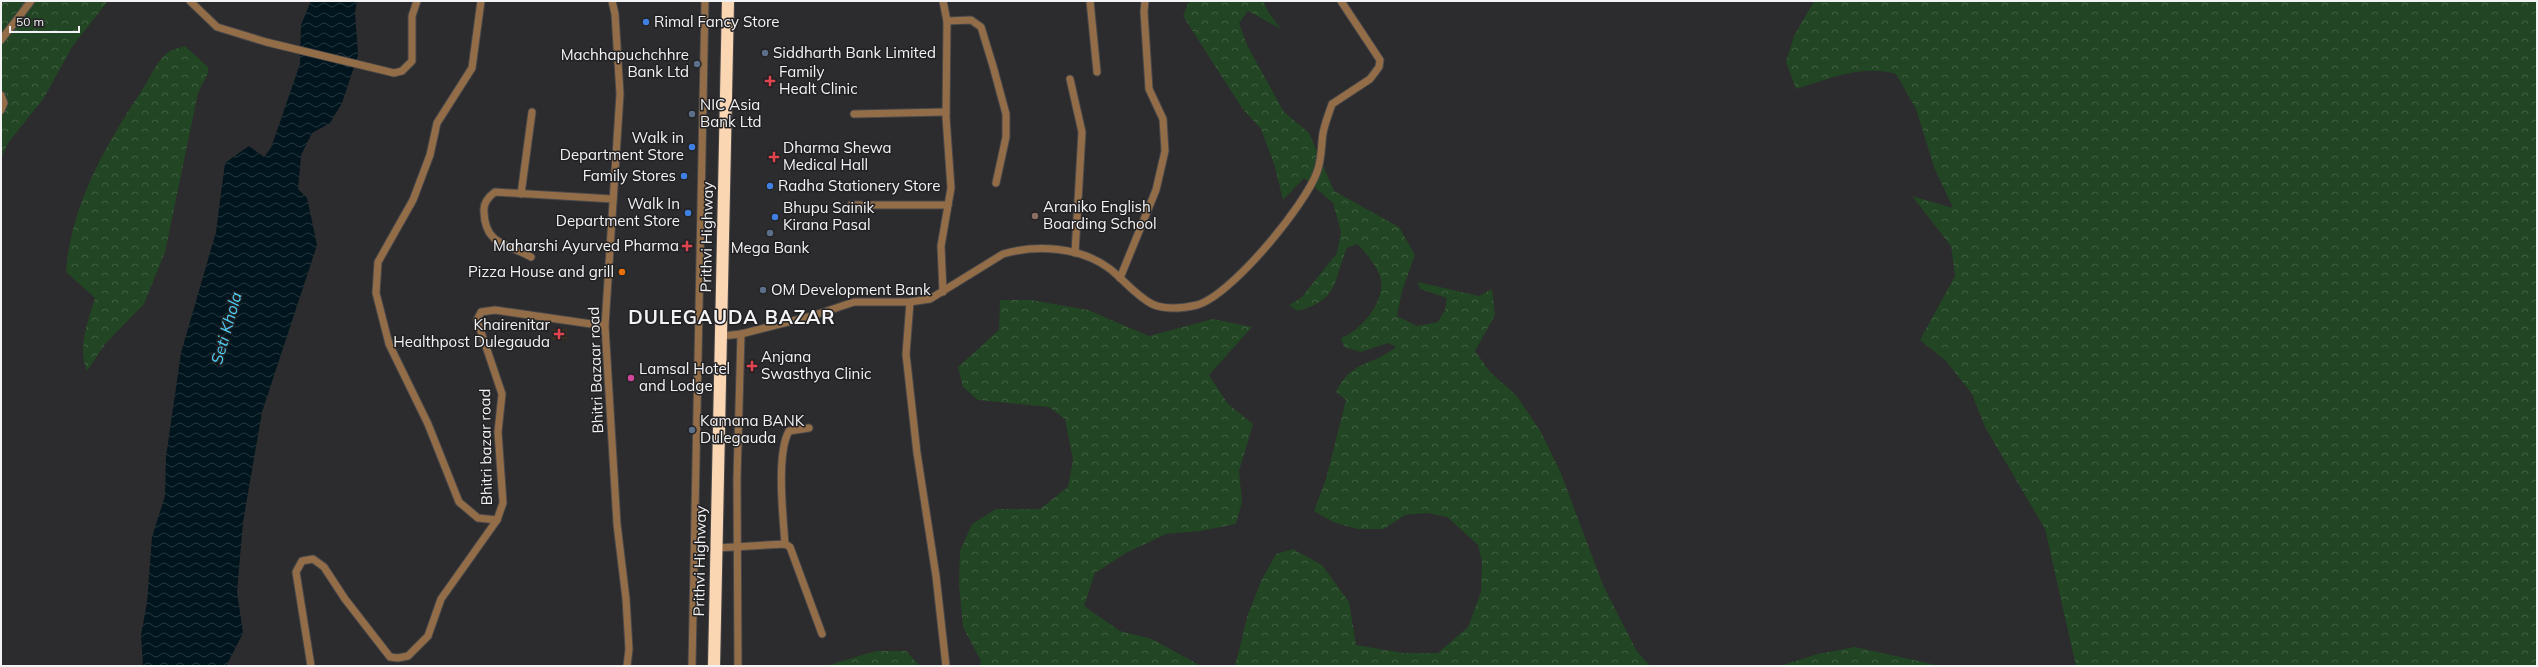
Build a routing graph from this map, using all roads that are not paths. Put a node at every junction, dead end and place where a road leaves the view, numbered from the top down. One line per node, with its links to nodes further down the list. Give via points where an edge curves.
1 (31, 1): 13 (street)
2 (190, 1): 3 (street, via 217,27 266,42 394,73 402,71 412,61 412,16)
3 (416, 1)
4 (481, 1): 35 (street, via 472,68 437,123 430,155 414,200 378,262 376,292 389,344 428,424 459,502 478,518)
5 (612, 1): 23 (street, Bhitri Bazaar road, via 620,94)
6 (705, 1): 42 (street)
7 (728, 1): 33 (highway, Prithvi Highway)
8 (943, 1): 12 (street)
9 (1090, 1): 14 (street)
10 (1145, 1): 28 (street, via 1149,90 1163,119 1166,151 1156,190)
11 (1341, 1): 28 (street, via 1380,60 1379,67 1365,83 1332,104 1317,173 1293,213 1240,275 1198,305 1153,305)
12 (947, 21): 19 (street); 21 (street, via 971,20 981,27 983,33 1006,114 1006,137)
13 (1, 40)
14 (1097, 72)
15 (1070, 79): 26 (street, via 1082,132)
16 (1, 95): 17 (street, via 4,103)
17 (1, 110)
18 (532, 112): 22 (street)
19 (946, 112): 20 (street); 25 (street, via 951,171)
20 (854, 114)
21 (996, 183)
22 (521, 194): 23 (street); 27 (street, via 495,192 489,196 484,206 484,223 493,237 509,249)
23 (613, 199): 31 (street, Bhitri Bazaar road)
24 (851, 204): 25 (street)
25 (948, 205): 29 (street, via 941,246)
26 (1075, 253): 28 (street, via 1110,269); 29 (street, via 1051,248 1016,250 1003,254)
27 (531, 257)
28 (1120, 278)
29 (943, 292): 30 (street, via 930,299)
30 (910, 302): 32 (street, via 854,302 812,316); 45 (street, via 906,354)
31 (605, 326): 35 (street, Bhitri bazar road, via 495,310 481,312 477,320 502,394 498,432 503,503); 41 (street, Bhitri Bazaar road, via 617,524 626,599 629,649)
32 (741, 334): 33 (street); 38 (street)
33 (722, 336): 37 (highway, Prithvi Highway)
34 (809, 428): 36 (street, via 790,431 784,441 782,495)
35 (497, 520): 40 (street, via 442,599 428,636 408,656 390,656 345,599 324,567 312,559 302,561 296,572)
36 (785, 544): 38 (street); 39 (street, via 793,553 800,579)
37 (717, 548): 38 (street); 43 (highway, Prithvi Highway)
38 (738, 548): 44 (street)
39 (822, 634)
40 (312, 666)
41 (627, 666)
42 (692, 666)
43 (714, 666)
44 (738, 666)
45 (946, 666)

